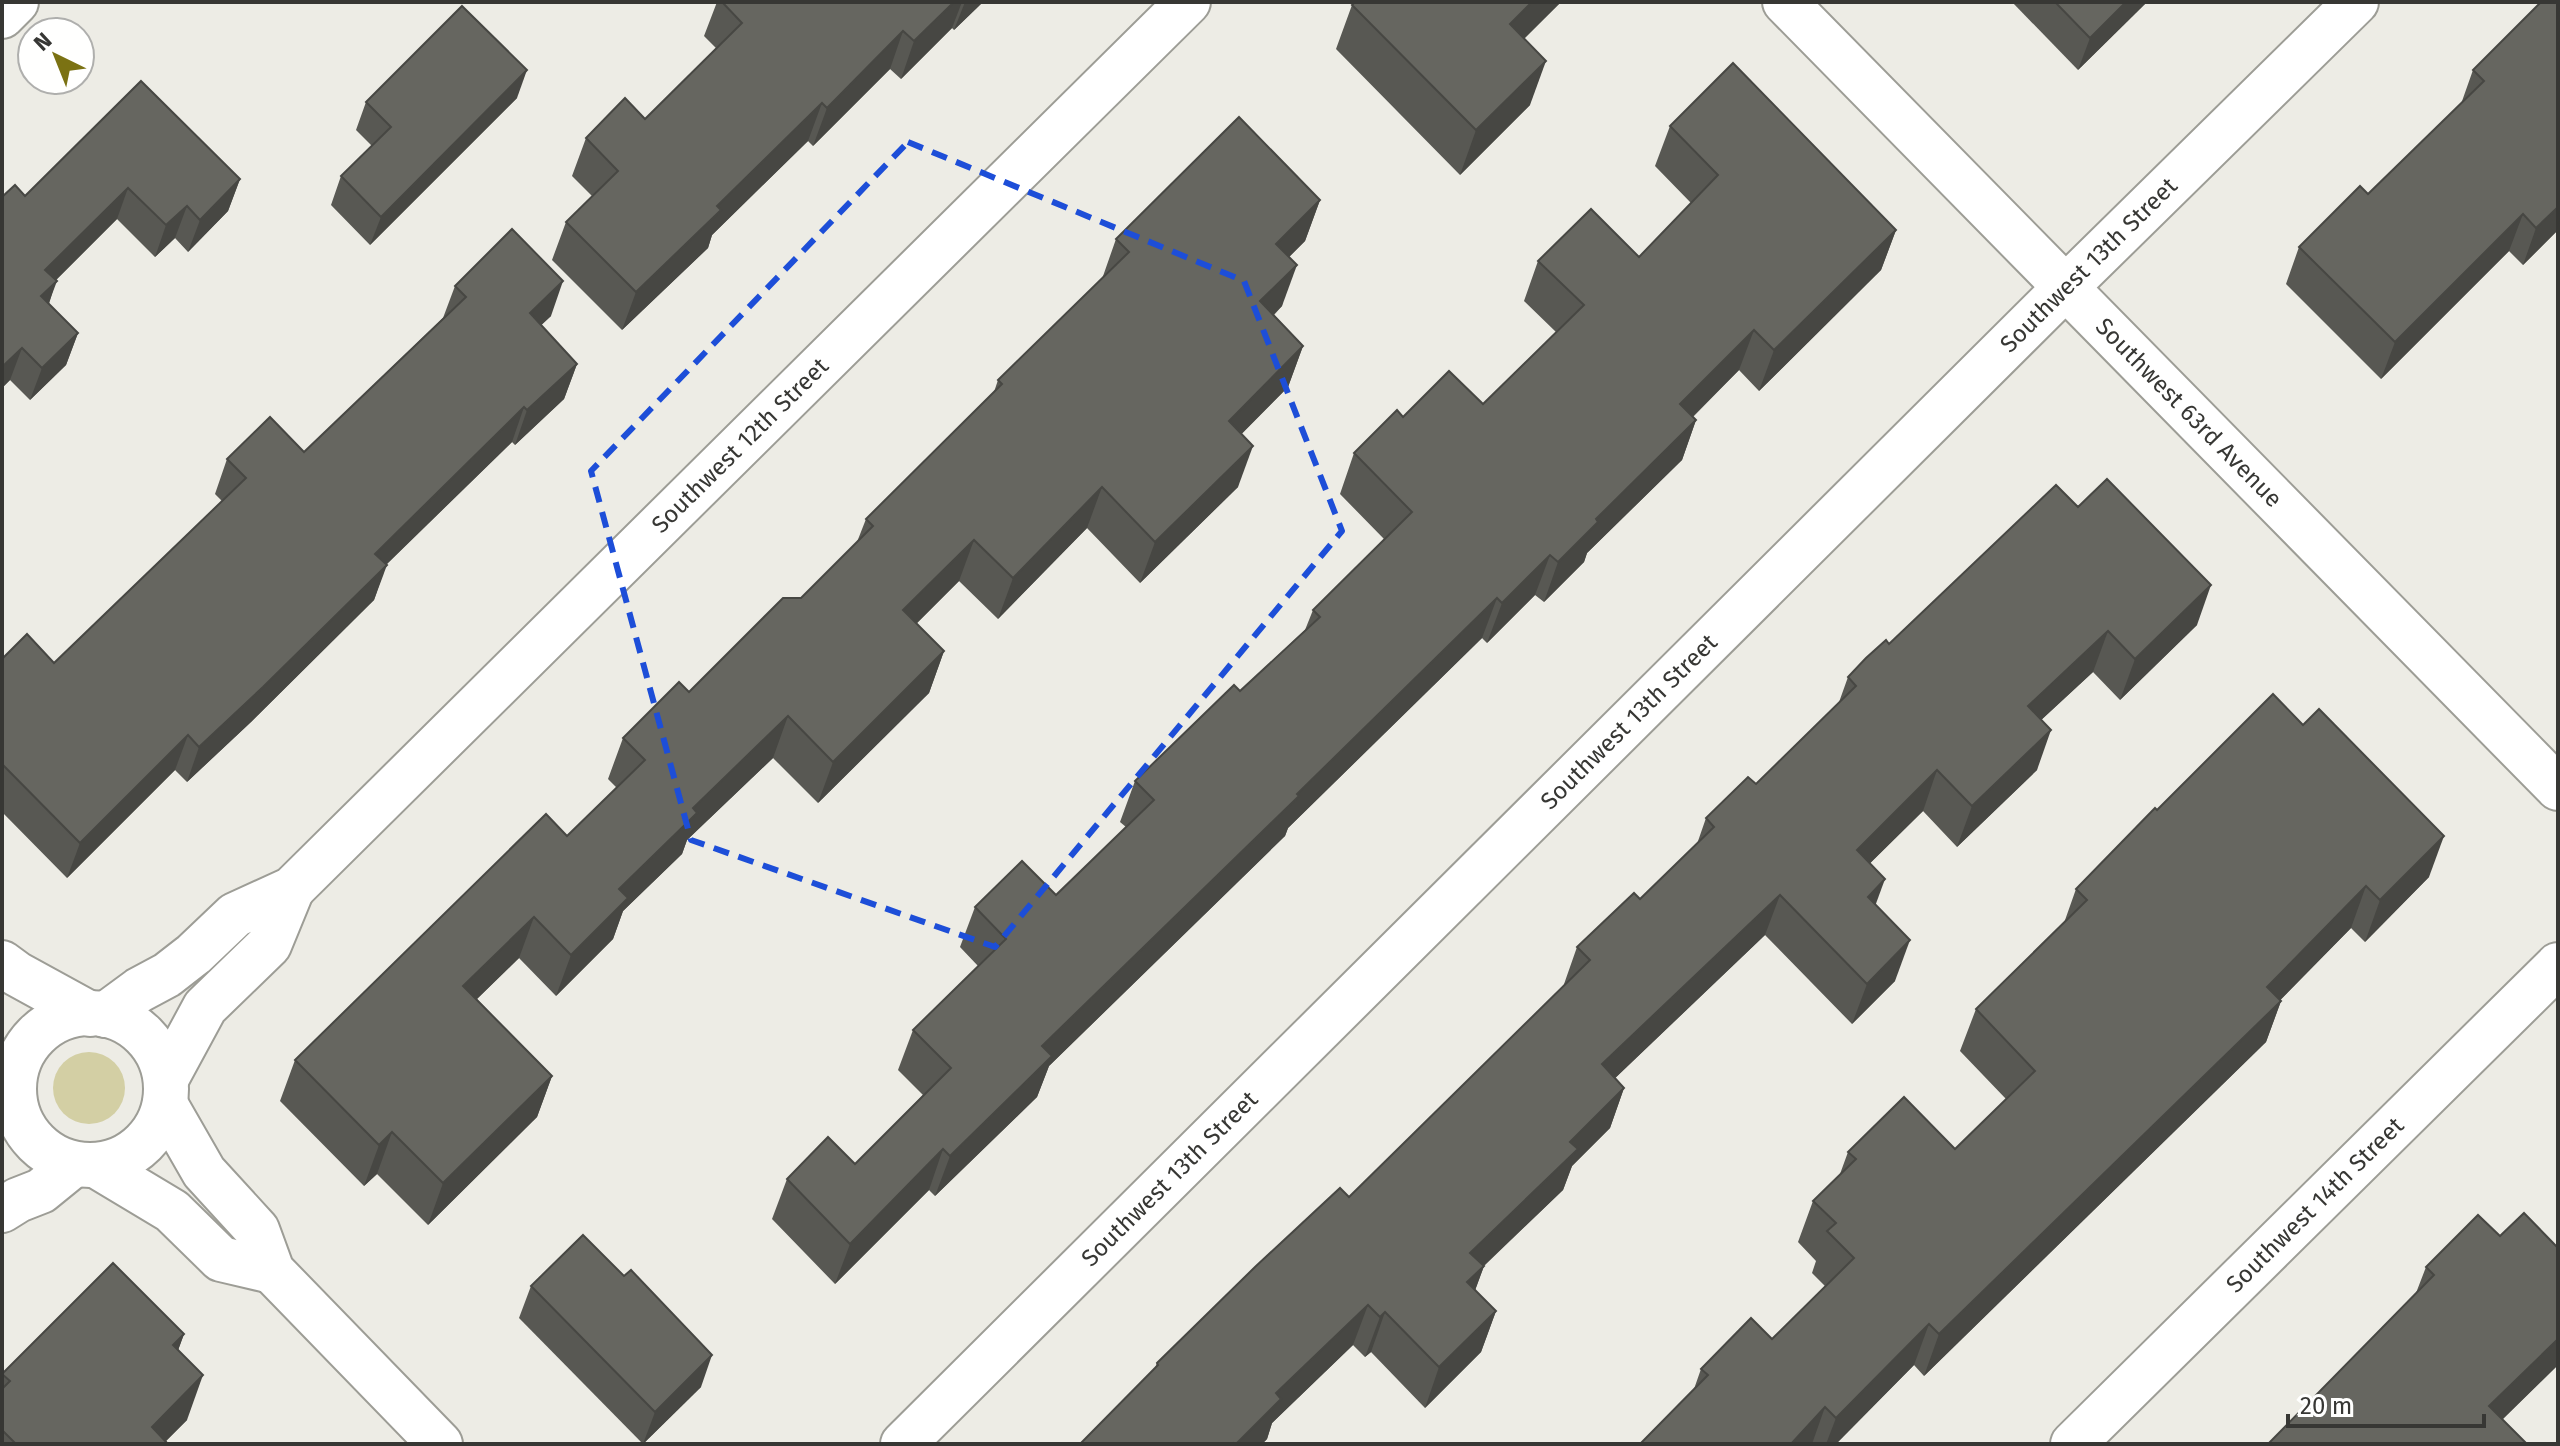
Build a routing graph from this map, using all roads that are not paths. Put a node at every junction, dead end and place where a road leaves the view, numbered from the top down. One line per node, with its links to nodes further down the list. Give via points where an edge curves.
1 (16, 2): 5 (street)
2 (1188, 2): 8 (street, Southwest 12th Street)
3 (1785, 2): 6 (street, Southwest 63rd Avenue)
4 (2356, 2): 6 (street, Southwest 13th Street)
5 (2, 16)
6 (2065, 288): 7 (street, Southwest 63rd Avenue); 18 (street, Southwest 13th Street)
7 (2558, 788)
8 (292, 889): 11 (street, Southwest 12th Street, via 235,915 176,968); 12 (street, Southwest 12th Street, via 269,945 205,1007)
9 (2, 963): 11 (street)
10 (2558, 965): 19 (street, Southwest 14th Street)
11 (97, 1014): 12 (street, via 132,1025 144,1035 159,1055); 13 (street, via 62,1019 37,1035)
12 (166, 1092): 14 (street, via 156,1128 140,1147 120,1160); 16 (street, via 204,1172 257,1230)
13 (8, 1094): 14 (street, via 33,1141 52,1156)
14 (85, 1165): 15 (street); 16 (street, via 172,1211 221,1259)
15 (2, 1210)
16 (272, 1271): 17 (street)
17 (440, 1444)
18 (903, 1444)
19 (2073, 1444)

